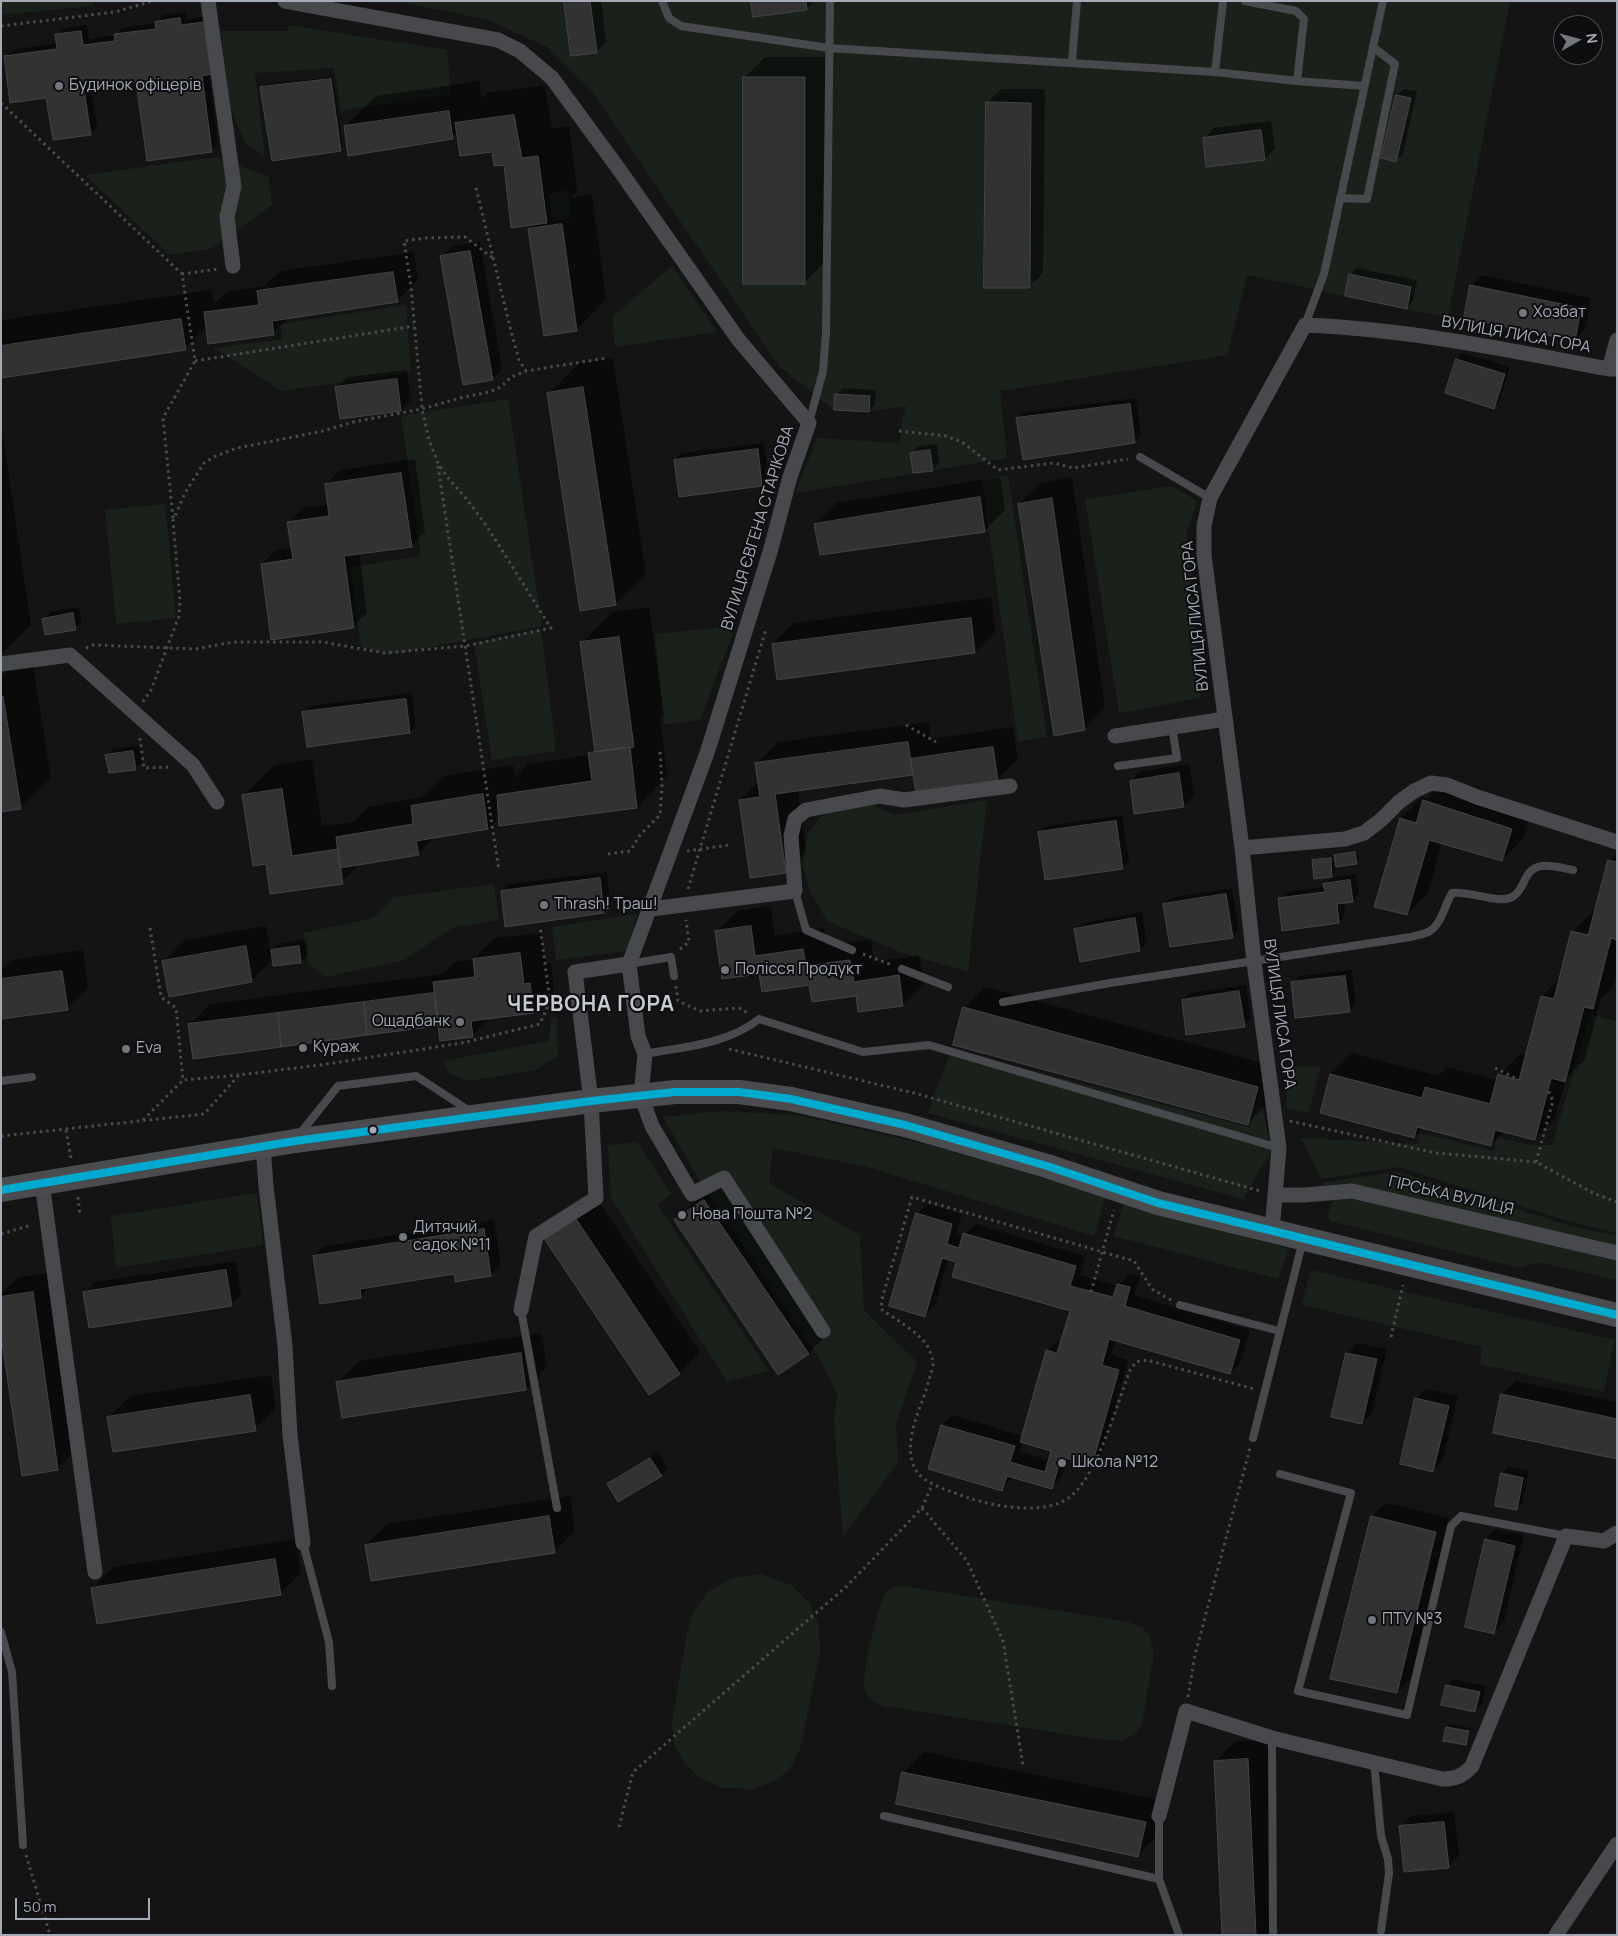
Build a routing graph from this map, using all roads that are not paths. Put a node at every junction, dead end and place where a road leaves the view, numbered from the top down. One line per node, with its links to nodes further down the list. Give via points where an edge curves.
1 (208, 1): 16 (street, via 234,186 227,217)
2 (285, 1): 20 (street, ВУЛИЦЯ ЄВГЕНА СТАРІКОВА, via 498,40 520,51 552,78 738,339)
3 (662, 1): 9 (lane, via 669,18 682,26)
4 (830, 1): 9 (lane)
5 (1077, 1): 11 (lane)
6 (1223, 1): 12 (lane)
7 (1245, 1): 13 (lane, via 1296,11 1304,19)
8 (1382, 1): 10 (lane)
9 (830, 48): 11 (lane); 20 (lane, via 826,333 823,371)
10 (1373, 48): 14 (lane); 15 (lane, via 1395,64 1367,199)
11 (1072, 62): 12 (lane)
12 (1215, 72): 13 (lane)
13 (1297, 81): 14 (lane)
14 (1364, 86): 15 (lane)
15 (1340, 198): 17 (lane, via 1324,274)
16 (233, 266)
17 (1305, 325): 19 (street, ВУЛИЦЯ ЛИСА ГОРА, via 1348,326); 22 (street, ВУЛИЦЯ ЛИСА ГОРА)
18 (1617, 340): 19 (street)
19 (1613, 369)
20 (809, 423): 34 (street, ВУЛИЦЯ ЄВГЕНА СТАРІКОВА, via 707,753)
21 (1140, 457): 22 (lane)
22 (1210, 498): 24 (street, ВУЛИЦЯ ЛИСА ГОРА, via 1204,526 1204,555)
23 (1, 664): 29 (street, via 70,655 193,765)
24 (1225, 719): 25 (street); 31 (street, ВУЛИЦЯ ЛИСА ГОРА)
25 (1172, 727): 26 (street); 27 (lane, via 1177,758)
26 (1115, 736)
27 (1118, 766)
28 (1010, 786): 33 (street, via 904,800 880,796 806,810 794,819 791,836)
29 (217, 802)
30 (1617, 842): 31 (street, via 1476,798 1447,785 1431,783 1398,802 1364,833 1345,839)
31 (1242, 848): 36 (street, ВУЛИЦЯ ЛИСА ГОРА)
32 (1573, 870): 36 (lane, via 1534,868 1517,893 1504,900 1452,893 1438,923 1430,931 1412,937)
33 (795, 891): 34 (street); 35 (lane, via 806,930)
34 (651, 909): 37 (street, ВУЛИЦЯ ЄВГЕНА СТАРІКОВА)
35 (852, 950)
36 (1254, 962): 41 (lane); 50 (street, ВУЛИЦЯ ЛИСА ГОРА)
37 (629, 964): 39 (lane, via 671,957); 42 (street, ВУЛИЦЯ ЄВГЕНА СТАРІКОВА, via 638,1036); 46 (street, via 575,972)
38 (902, 969): 40 (lane)
39 (674, 976)
40 (948, 987)
41 (1003, 1002)
42 (645, 1054): 45 (street, ВУЛИЦЯ ЄВГЕНА СТАРІКОВА); 50 (lane, via 704,1043 747,1029 759,1019 863,1052 929,1045)
43 (32, 1077): 44 (lane)
44 (1, 1081)
45 (640, 1096): 46 (main road); 54 (main road, via 731,1092 792,1099 905,1125 1047,1166 1158,1203); 60 (street, via 652,1126 692,1194 724,1178)
46 (591, 1101): 47 (main road); 58 (street, via 596,1198 536,1236)
47 (478, 1116): 48 (main road); 48 (lane, via 416,1076 338,1086)
48 (294, 1141): 49 (main road)
49 (263, 1146): 51 (main road); 67 (street, via 285,1346 290,1435)
50 (1279, 1148): 53 (street, ВУЛИЦЯ ЛИСА ГОРА)
51 (42, 1183): 52 (main road); 68 (street)
52 (1, 1190)
53 (1276, 1195): 54 (street, ВУЛИЦЯ ЛИСА ГОРА); 56 (street, ГІРСЬКА ВУЛИЦЯ, via 1352,1191)
54 (1272, 1231): 55 (main road)
55 (1303, 1238): 59 (main road); 61 (lane)
56 (1617, 1253)
57 (1180, 1305): 61 (lane)
58 (521, 1310): 64 (lane)
59 (1617, 1315)
60 (823, 1331)
61 (1279, 1331): 62 (lane)
62 (1253, 1438)
63 (1280, 1474): 66 (lane, via 1351,1493 1298,1691 1407,1715 1451,1526 1461,1516)
64 (557, 1508)
65 (1617, 1533): 66 (street, via 1604,1542)
66 (1566, 1536): 72 (street, via 1472,1766 1464,1774 1442,1779)
67 (304, 1543): 70 (lane, via 329,1642)
68 (95, 1572)
69 (1, 1632): 76 (lane, via 12,1672)
70 (332, 1686)
71 (1272, 1738): 72 (street); 74 (street, via 1186,1711); 80 (lane)
72 (1374, 1762): 78 (lane, via 1381,1836 1390,1874)
73 (884, 1816): 77 (lane)
74 (1159, 1816): 77 (lane)
75 (1617, 1844): 81 (street)
76 (23, 1845)
77 (1159, 1879): 79 (lane)
78 (1381, 1931)
79 (1180, 1935)
80 (1273, 1935)
81 (1556, 1935)

